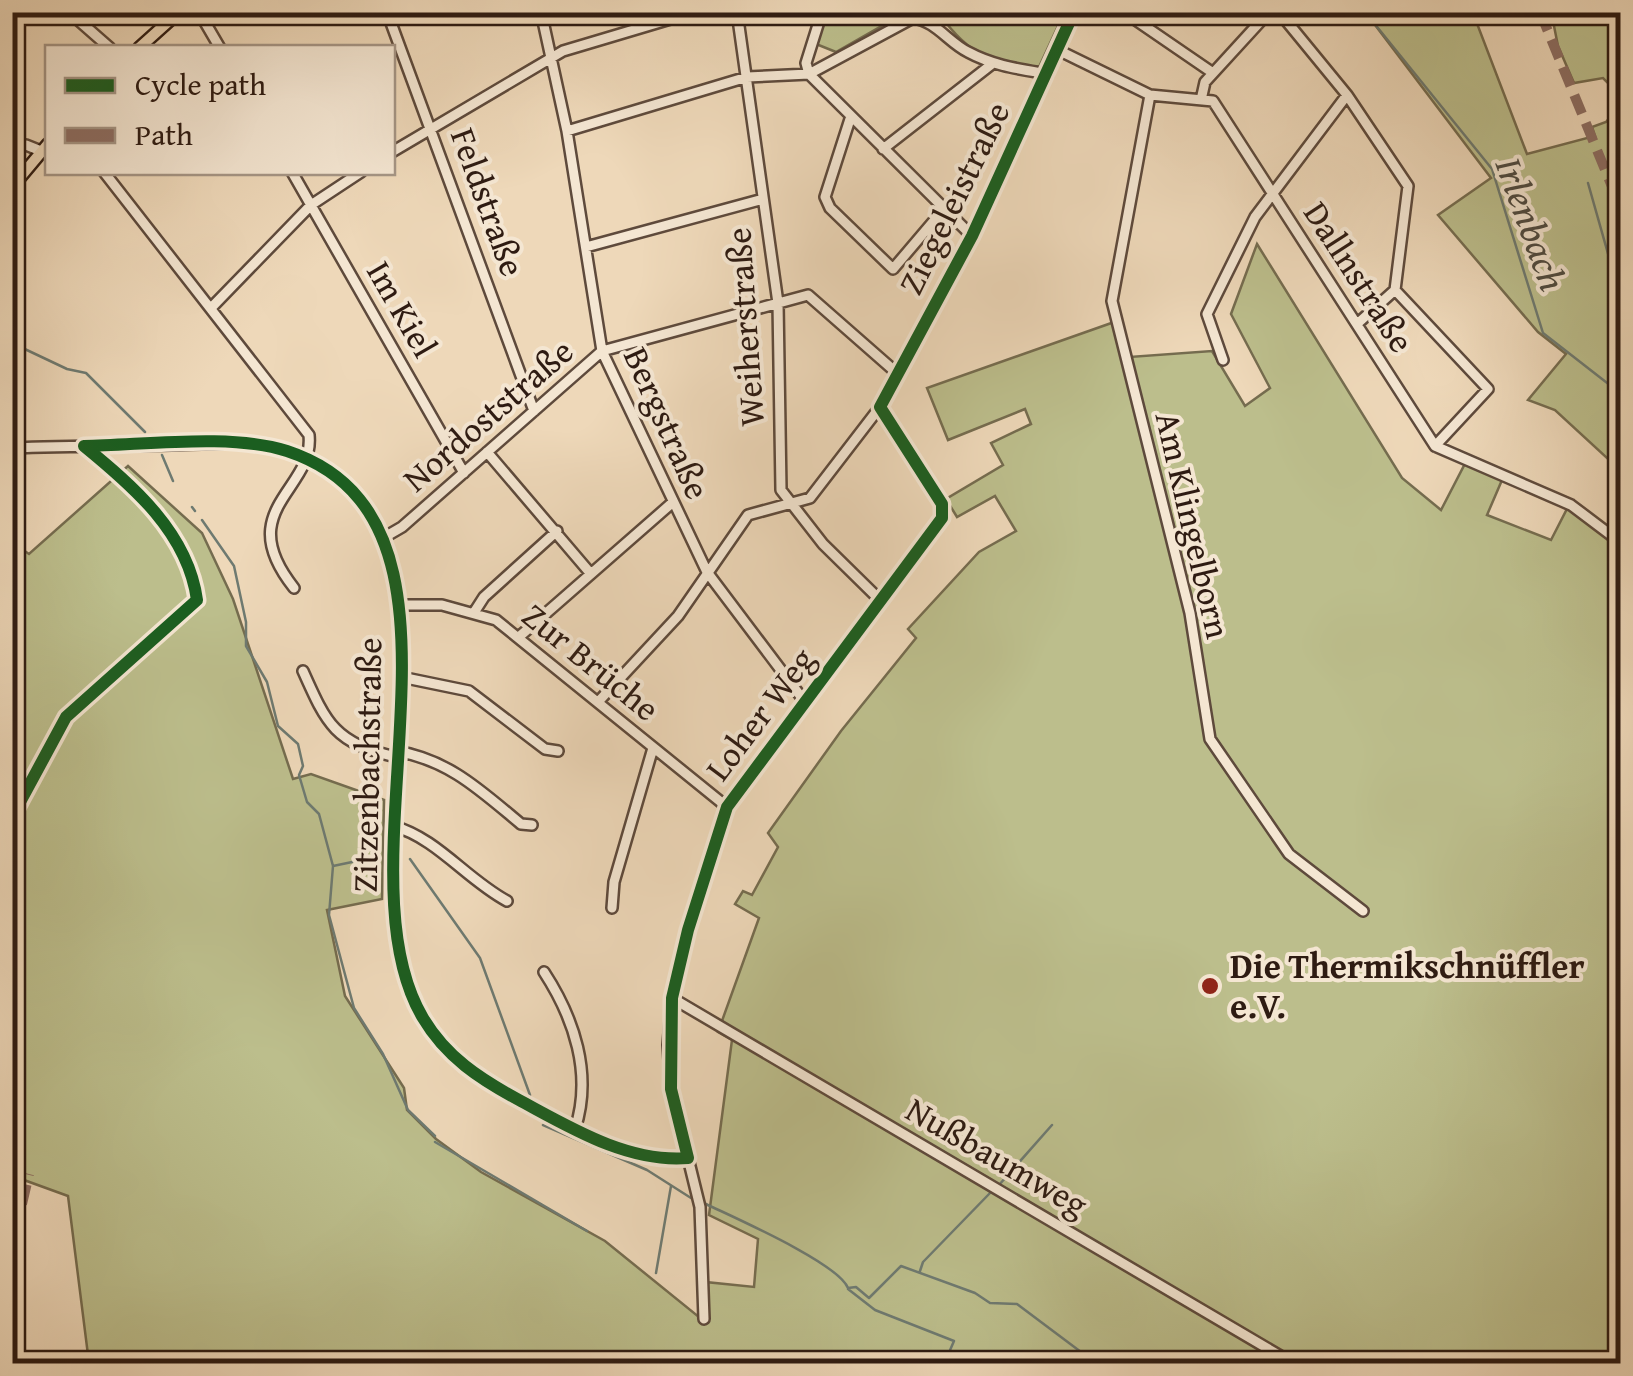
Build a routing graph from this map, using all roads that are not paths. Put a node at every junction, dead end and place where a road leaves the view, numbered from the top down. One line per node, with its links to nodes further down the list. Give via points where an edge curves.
1 (69, 12): 13 (street)
2 (179, 12): 14 (main road)
3 (200, 12): 15 (street)
4 (387, 12): 27 (street, Feldstraße)
5 (542, 12): 17 (street, Bergstraße)
6 (694, 12): 17 (street)
7 (737, 12): 22 (street, Weiherstraße)
8 (822, 12): 20 (street, via 806,63)
9 (1074, 12): 16 (street, Ziegeleistraße)
10 (1124, 12): 19 (street)
11 (1269, 12): 19 (street)
12 (1279, 12): 23 (street)
13 (107, 45)
14 (142, 45)
15 (218, 45)
16 (1058, 50): 21 (street, Ziegeleistraße); 24 (street)
17 (552, 57): 27 (street); 28 (street, Bergstraße)
18 (992, 64): 20 (street, via 913,18); 21 (street); 30 (street)
19 (1214, 73): 25 (street)
20 (809, 74): 22 (street); 26 (street)
21 (1048, 74): 41 (street, Ziegeleistraße)
22 (747, 77): 28 (street); 38 (street, Weiherstraße)
23 (1347, 94): 37 (street); 43 (street, via 1408,186)
24 (1150, 95): 25 (street); 83 (street, Am Klingelborn, via 1112,302 1190,613 1210,739 1289,854)
25 (1201, 100): 37 (street, Dallnstraße, via 1213,101)
26 (851, 116): 30 (street); 40 (street, via 825,197 830,208 893,269)
27 (432, 126): 32 (street); 51 (street, Feldstraße)
28 (567, 132): 42 (street, Bergstraße)
29 (44, 147): 31 (street); 36 (main road)
30 (882, 148): 40 (street)
31 (12, 149)
32 (395, 150)
33 (106, 175): 45 (street)
34 (294, 175): 39 (street, Im Kiel)
35 (356, 175): 39 (street)
36 (12, 187)
37 (1271, 192): 46 (street, Dallnstraße); 48 (street, via 1207,314)
38 (763, 199): 42 (street); 44 (street, Weiherstraße)
39 (311, 205): 45 (street); 57 (street, Im Kiel)
40 (944, 209): 41 (street)
41 (972, 236): 49 (street, Ziegeleistraße)
42 (586, 247): 47 (street, Bergstraße)
43 (1395, 290): 46 (street); 53 (street, via 1488,389)
44 (778, 304): 47 (street, Nordoststraße); 49 (street, Nordoststraße, via 808,296); 60 (street, Weiherstraße, via 781,490)
45 (211, 308): 56 (street, via 309,435)
46 (1357, 324): 53 (street, Dallnstraße)
47 (602, 351): 51 (street, Nordoststraße); 59 (street, Bergstraße)
48 (1223, 360)
49 (898, 374): 50 (street, Ziegeleistraße)
50 (880, 407): 60 (street, Ziegeleistraße, via 810,498); 67 (street, Loher Weg, via 943,511)
51 (534, 411): 55 (street, Nordoststraße)
52 (84, 446): 54 (street, Zitzenbachstraße); 56 (street, Zitzenbachstraße, via 244,444); 58 (street)
53 (1435, 446): 63 (street, via 1571,505)
54 (12, 448)
55 (487, 452): 57 (street, Nordoststraße); 61 (street)
56 (306, 459): 62 (street, Zitzenbachstraße, via 348,488); 66 (street, via 281,495 272,536 279,568)
57 (464, 473): 62 (street, Nordoststraße)
58 (118, 474)
59 (672, 502): 64 (street, Bergstraße); 65 (street)
60 (794, 504): 64 (street, Ziegeleistraße, via 748,515); 67 (street, Weiherstraße)
61 (557, 531): 65 (street); 69 (street)
62 (383, 538): 68 (street, Zitzenbachstraße)
63 (1620, 542)
64 (707, 572): 73 (street, Ziegeleistraße, via 669,626); 74 (street, Bergstraße)
65 (591, 574): 70 (street)
66 (294, 588)
67 (881, 602): 74 (street, Loher Weg)
68 (401, 605): 69 (street, Zur Brüche); 72 (street, Zitzenbachstraße)
69 (475, 611): 70 (street, Zur Brüche)
70 (520, 636): 73 (street, Zur Brüche)
71 (302, 671): 77 (street, via 331,728 365,750)
72 (401, 677): 76 (street, via 469,691 545,749); 77 (street, Zitzenbachstraße)
73 (598, 702): 75 (street, Zur Brüche)
74 (806, 702): 78 (street, Loher Weg)
75 (654, 748): 78 (street, Zur Brüche); 82 (street)
76 (558, 751)
77 (396, 754): 79 (street, via 430,757 452,768 520,824); 80 (street, Zitzenbachstraße)
78 (728, 807): 85 (street, Loher Weg)
79 (532, 825)
80 (392, 826): 81 (street, via 417,832); 86 (street, Zitzenbachstraße, via 398,942 422,1017 474,1076)
81 (507, 901)
82 (612, 908)
83 (1363, 911)
84 (544, 972): 86 (street, via 561,998 580,1059 582,1108)
85 (672, 998): 87 (street, Loher Weg, via 671,1089); 93 (street, Nußbaumweg)
86 (575, 1128): 87 (street, Zitzenbachstraße, via 647,1157)
87 (688, 1158): 91 (street, Loher Weg, via 700,1208)
88 (17, 1232): 89 (street)
89 (12, 1262)
90 (12, 1312): 92 (street)
91 (704, 1319)
92 (20, 1364)
93 (1294, 1364)

